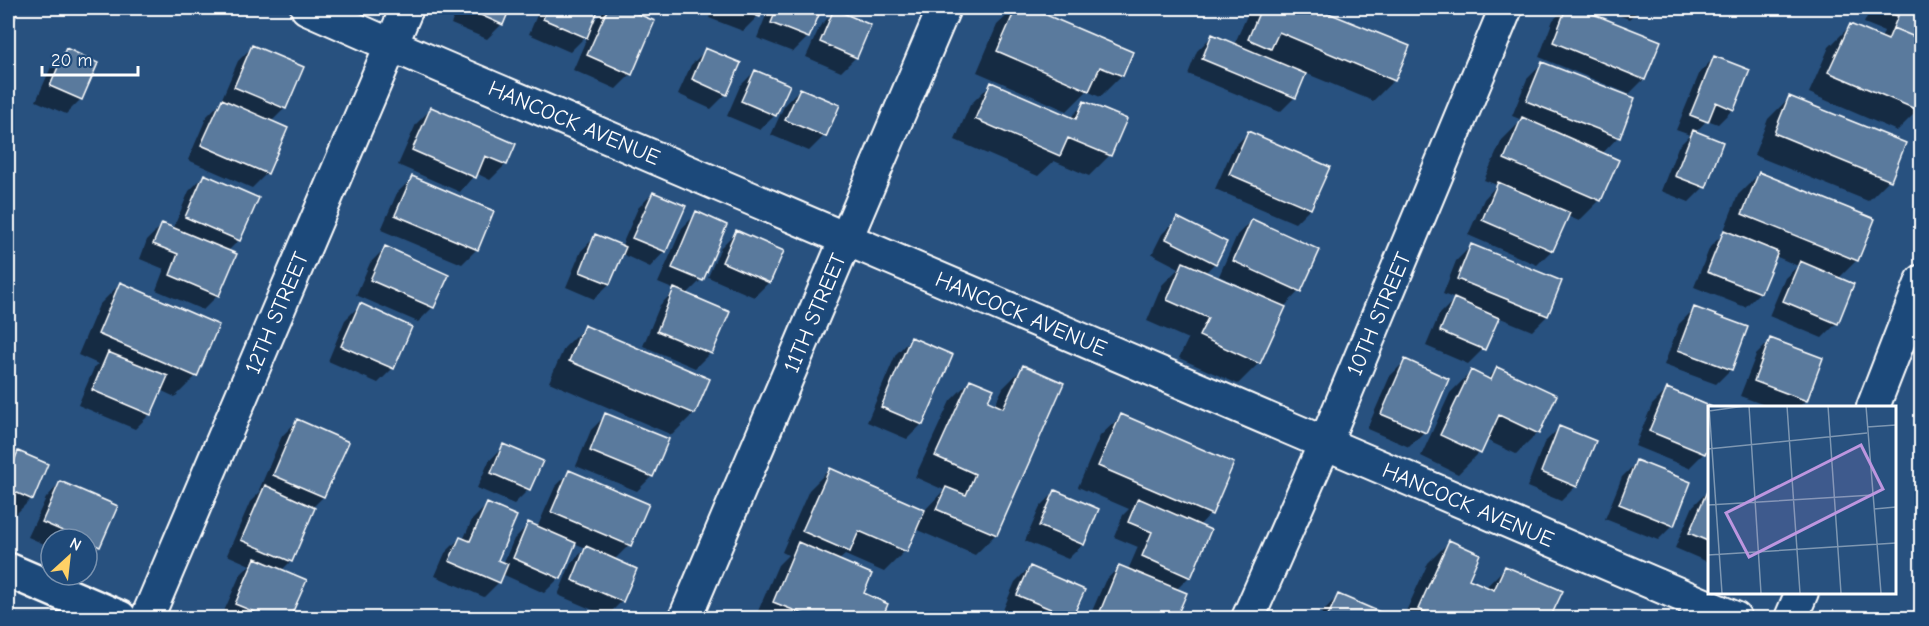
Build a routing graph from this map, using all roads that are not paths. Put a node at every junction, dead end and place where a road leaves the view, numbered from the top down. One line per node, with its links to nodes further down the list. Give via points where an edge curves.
1 (307, 8): 5 (street, HANCOCK AVENUE)
2 (407, 8): 5 (street, 12TH STREET)
3 (944, 8): 6 (street, 11TH STREET)
4 (1506, 8): 9 (street, 10TH STREET)
5 (391, 45): 6 (street, HANCOCK AVENUE); 13 (street, 12TH STREET)
6 (846, 240): 9 (street, HANCOCK AVENUE); 14 (street, 11TH STREET)
7 (1922, 281): 8 (street)
8 (1873, 406)
9 (1325, 443): 15 (street, 10TH STREET); 16 (street, HANCOCK AVENUE)
10 (8, 570): 12 (street)
11 (1801, 593): 17 (street)
12 (120, 618)
13 (147, 618)
14 (685, 618)
15 (1248, 618)
16 (1735, 618)
17 (1791, 618)

